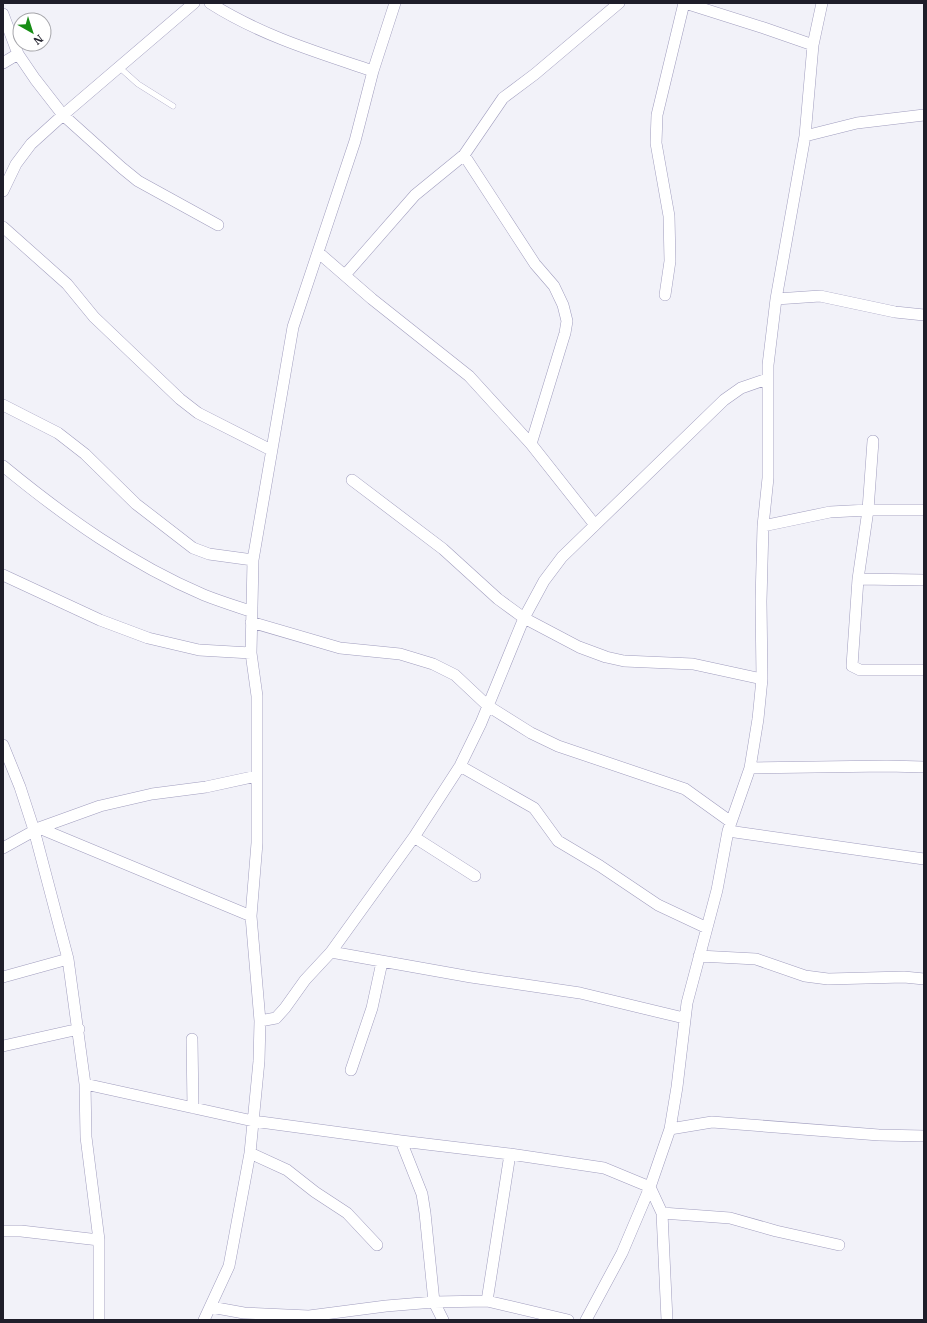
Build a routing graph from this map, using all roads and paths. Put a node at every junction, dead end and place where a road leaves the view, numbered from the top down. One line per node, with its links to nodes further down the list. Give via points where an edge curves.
1 (194, 3): 7 (street)
2 (210, 3): 13 (street, via 249,25 288,42)
3 (395, 3): 13 (street)
4 (619, 3): 18 (street, via 536,74 503,98)
5 (685, 3): 9 (street); 24 (street, via 657,115 656,143 669,216 670,261)
6 (822, 3): 9 (street)
7 (183, 7): 12 (street)
8 (3, 14): 10 (street)
9 (813, 45): 17 (street)
10 (18, 54): 11 (street); 15 (street)
11 (3, 63)
12 (119, 67): 14 (lane, via 138,84); 15 (street)
13 (373, 71): 22 (street, via 355,141)
14 (173, 106)
15 (63, 115): 19 (street, via 31,144 16,164); 20 (street, via 138,181)
16 (924, 115): 17 (street, via 857,123)
17 (805, 136): 25 (street)
18 (464, 155): 23 (street, via 415,195); 30 (street, via 535,264 554,286 563,305 565,333)
19 (3, 191)
20 (218, 225)
21 (3, 227): 31 (street, via 67,284 100,322 180,399 198,413)
22 (319, 253): 23 (street); 31 (street, via 293,327)
23 (345, 275): 30 (street, via 469,376)
24 (665, 295)
25 (776, 299): 26 (street, via 820,296 895,312); 27 (street)
26 (924, 315)
27 (767, 379): 36 (street, via 741,388 724,400); 37 (street, via 768,478)
28 (3, 405): 38 (street, via 58,433 85,454 136,504 193,548 209,554)
29 (873, 441): 34 (street)
30 (531, 444): 36 (street)
31 (271, 450): 38 (street)
32 (3, 466): 42 (street, via 67,517 108,544 171,580)
33 (352, 480): 43 (street, via 424,534 498,599)
34 (868, 510): 35 (street); 37 (street, via 830,512); 40 (street)
35 (924, 510)
36 (595, 525): 43 (street, via 562,557 544,581)
37 (763, 526): 46 (street)
38 (253, 560): 42 (street)
39 (3, 575): 44 (street, via 100,620 148,638 199,650)
40 (858, 579): 41 (street); 45 (street, via 852,666 860,670)
41 (924, 580)
42 (250, 617): 44 (street); 47 (street, via 340,648 400,654 433,664 455,675)
43 (524, 618): 46 (street, via 579,647 606,657 624,661 693,664); 47 (street)
44 (251, 653): 52 (street, via 257,696)
45 (923, 670)
46 (762, 679): 51 (street)
47 (488, 706): 49 (street); 53 (street, via 531,733 558,746 685,789)
48 (3, 746): 54 (street)
49 (460, 766): 55 (street); 60 (street, via 534,808 548,831 558,841 658,905)
50 (924, 767): 51 (street)
51 (750, 768): 53 (street)
52 (257, 776): 54 (street, via 206,787 152,794 100,806); 59 (street, via 257,843)
53 (730, 827): 57 (street); 60 (street)
54 (37, 829): 56 (street); 59 (street); 63 (street)
55 (414, 837): 58 (street); 61 (street)
56 (3, 848)
57 (924, 859)
58 (475, 876)
59 (251, 916): 68 (street)
60 (707, 928): 62 (street)
61 (331, 952): 64 (street); 68 (street, via 305,980 276,1018)
62 (699, 956): 66 (street, via 756,959 805,976 828,980 904,977); 67 (street)
63 (68, 959): 65 (street); 69 (street)
64 (382, 962): 67 (street, via 580,993); 72 (street, via 372,1008)
65 (3, 977)
66 (924, 979)
67 (684, 1018): 76 (street)
68 (260, 1021): 75 (street)
69 (79, 1028): 71 (street); 73 (street)
70 (192, 1039): 74 (street)
71 (3, 1046)
72 (351, 1070)
73 (85, 1084): 74 (street); 84 (street, via 86,1137)
74 (192, 1108): 75 (street)
75 (253, 1121): 78 (street); 79 (street)
76 (670, 1129): 77 (street, via 712,1122); 81 (street)
77 (924, 1136)
78 (401, 1142): 80 (street); 88 (street, via 422,1194)
79 (250, 1153): 85 (street, via 287,1170 309,1188 348,1213); 89 (street, via 229,1266)
80 (510, 1154): 81 (street, via 604,1168); 87 (street)
81 (650, 1187): 82 (street); 95 (street, via 622,1253)
82 (662, 1213): 86 (street, via 730,1218); 96 (street)
83 (3, 1231): 84 (street)
84 (99, 1240): 91 (street)
85 (377, 1245)
86 (839, 1245)
87 (488, 1301): 88 (street); 94 (street)
88 (434, 1302): 90 (street); 93 (street)
89 (211, 1307): 90 (street, via 244,1313); 92 (street)
90 (346, 1316)
91 (99, 1320)
92 (204, 1320)
93 (443, 1320)
94 (568, 1320)
95 (586, 1320)
96 (667, 1320)

